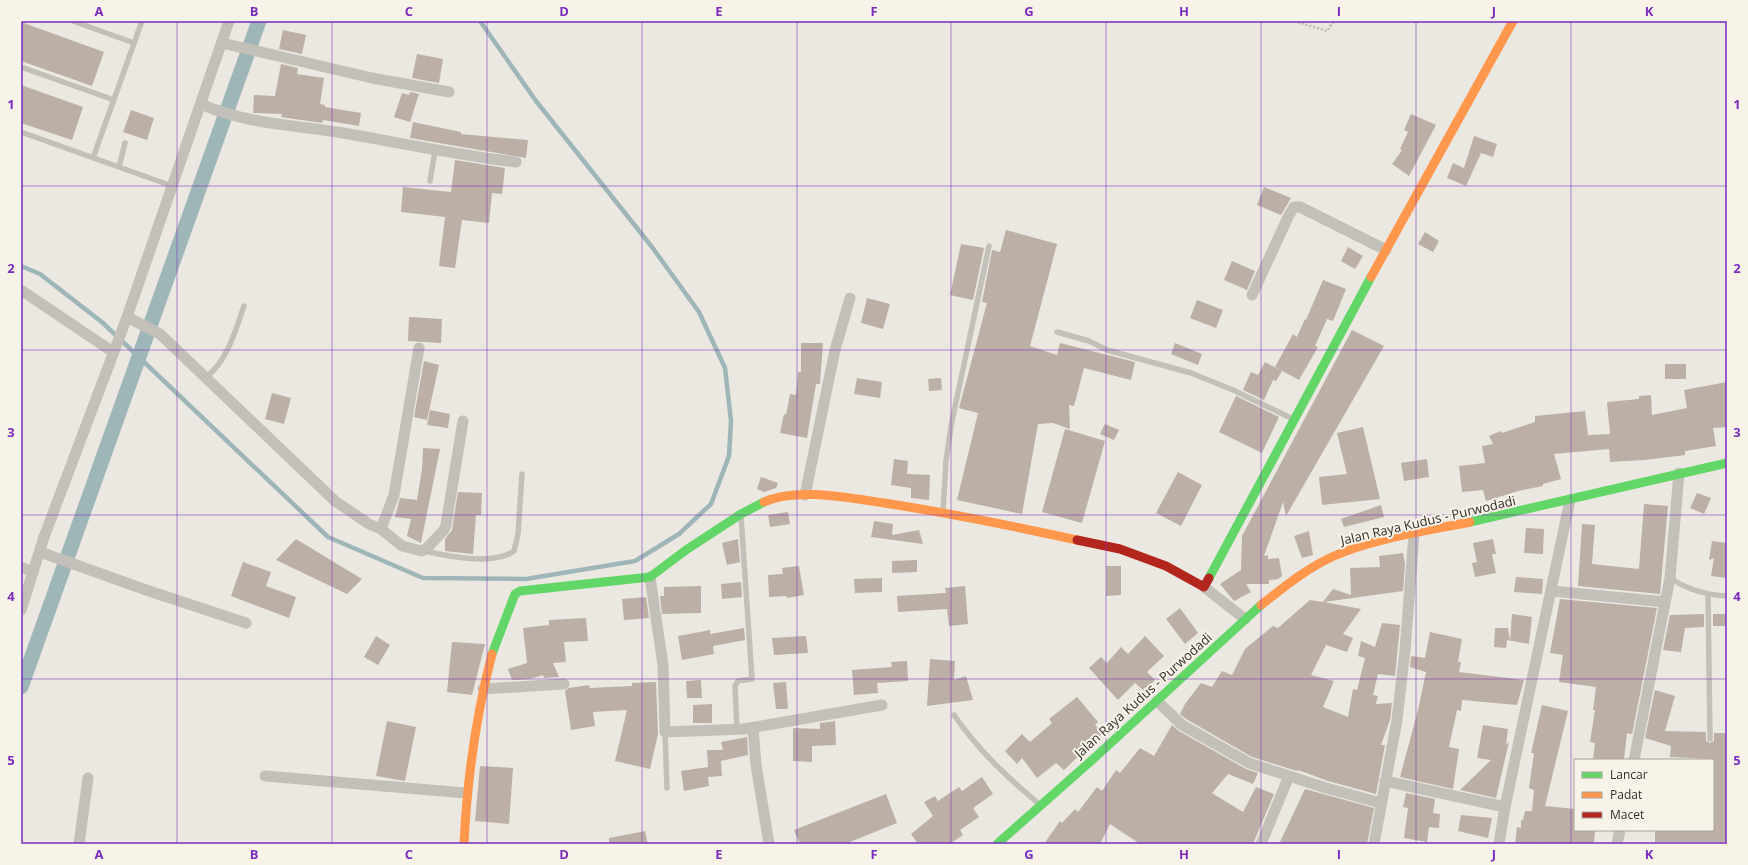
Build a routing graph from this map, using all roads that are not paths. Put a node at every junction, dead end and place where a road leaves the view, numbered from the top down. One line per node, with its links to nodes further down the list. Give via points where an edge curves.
1 (72, 21): 5 (lane)
2 (142, 21): 5 (lane)
3 (229, 21): 6 (street)
4 (1513, 21): 20 (street)
5 (134, 43): 9 (lane)
6 (222, 43): 8 (street); 10 (street)
7 (21, 68): 9 (lane)
8 (449, 92)
9 (114, 100): 14 (lane)
10 (204, 106): 13 (street, via 229,115); 18 (street)
11 (21, 132): 14 (lane)
12 (125, 143): 16 (lane)
13 (434, 151): 15 (street); 17 (lane)
14 (93, 158): 16 (lane)
15 (516, 162)
16 (118, 167): 18 (lane)
17 (430, 181)
18 (172, 186): 25 (street)
19 (989, 246): 37 (lane, via 951,426)
20 (1386, 250): 22 (street, via 1300,207 1294,207); 30 (street)
21 (21, 290): 27 (street)
22 (1252, 295)
23 (850, 298): 35 (street, via 835,350)
24 (244, 306): 29 (lane, via 226,350 216,368)
25 (126, 318): 27 (street); 29 (street, via 160,334)
26 (1057, 332): 30 (lane, via 1089,341 1107,350 1191,373)
27 (115, 348): 42 (street)
28 (419, 348): 39 (street, via 394,495)
29 (206, 377): 39 (street, via 336,501)
30 (1293, 419): 47 (street)
31 (463, 421): 41 (street, via 446,525)
32 (1727, 463): 33 (street, Jalan Raya Kudus - Purwodadi)
33 (1679, 473): 36 (street, Jalan Raya Kudus - Purwodadi); 46 (street)
34 (522, 474): 41 (lane, via 516,547 508,555 486,558 457,557)
35 (805, 495): 37 (street, via 838,495); 38 (street, via 773,498)
36 (1570, 500): 40 (street, Jalan Raya Kudus - Purwodadi); 48 (street)
37 (943, 512): 47 (street, via 1120,549 1166,566)
38 (741, 514): 45 (street); 61 (lane, via 752,680 738,681 734,686)
39 (380, 529): 41 (street, via 402,546)
40 (1414, 534): 53 (street, Jalan Raya Kudus - Purwodadi, via 1358,547 1334,556 1304,572); 68 (street, via 1397,720)
41 (422, 551)
42 (40, 552): 44 (street); 54 (street)
43 (21, 567): 44 (street)
44 (34, 572): 52 (street)
45 (650, 577): 56 (street, via 515,594 494,648); 62 (street, via 663,665)
46 (1670, 578): 49 (lane, via 1685,588); 51 (street)
47 (1204, 587): 53 (street)
48 (1552, 591): 51 (street); 73 (street)
49 (1708, 595): 50 (lane); 63 (lane)
50 (1727, 596)
51 (1665, 602): 64 (street)
52 (21, 610)
53 (1245, 619): 57 (street, Jalan Raya Kudus - Purwodadi)
54 (246, 624)
55 (564, 684): 56 (street)
56 (483, 689): 70 (street)
57 (1157, 701): 66 (street, via 1182,725 1249,762); 72 (street, Jalan Raya Kudus - Purwodadi)
58 (882, 705): 60 (street)
59 (954, 716): 72 (lane, via 970,739)
60 (753, 728): 61 (street); 77 (street, via 756,765)
61 (737, 730): 62 (street)
62 (665, 732): 69 (lane)
63 (1710, 739)
64 (1634, 759)
65 (265, 776): 70 (street)
66 (1289, 776): 71 (street); 79 (street)
67 (88, 778): 75 (street)
68 (1385, 781): 71 (street); 73 (street)
69 (667, 788)
70 (466, 793): 76 (street)
71 (1380, 804): 80 (street)
72 (1040, 806): 78 (street, Jalan Raya Kudus - Purwodadi)
73 (1504, 807): 81 (street)
74 (1620, 831): 82 (street)
75 (79, 844)
76 (464, 844)
77 (769, 844)
78 (997, 844)
79 (1261, 844)
80 (1374, 844)
81 (1499, 844)
82 (1618, 844)

